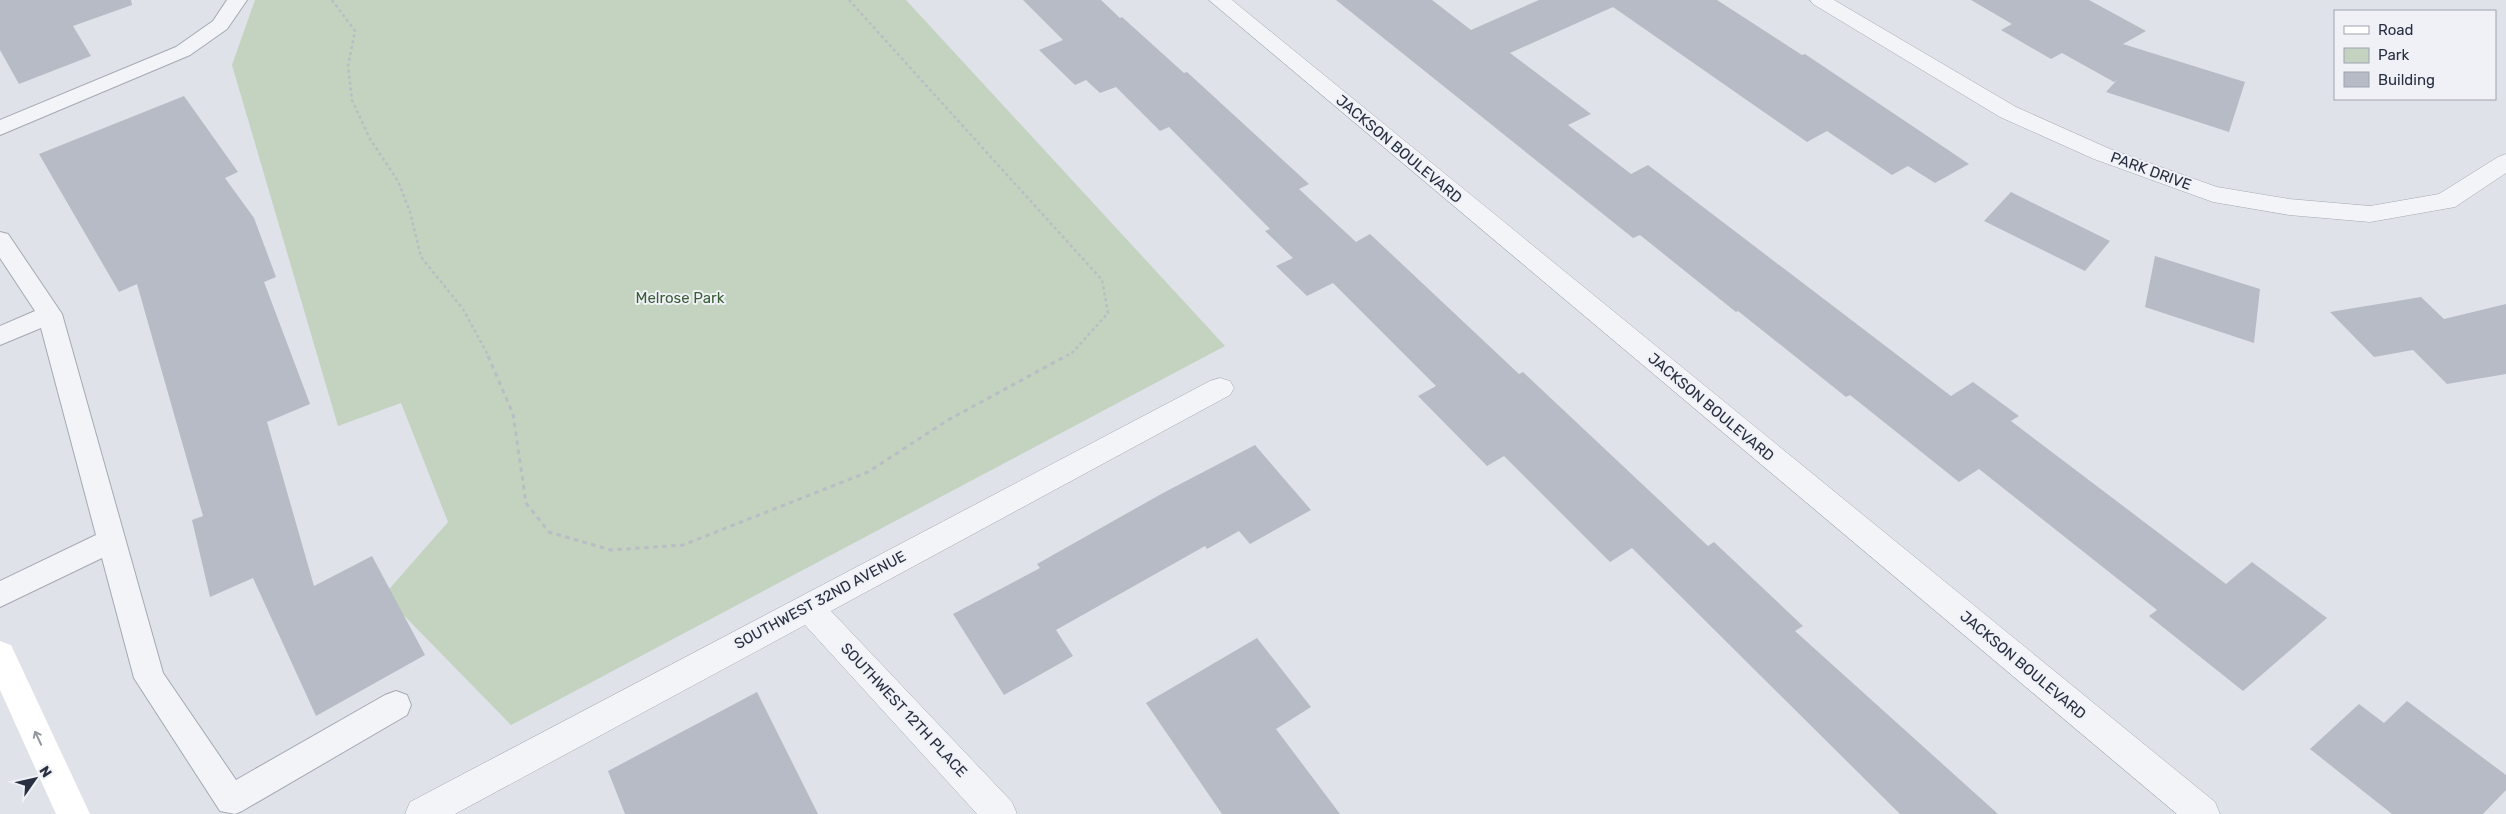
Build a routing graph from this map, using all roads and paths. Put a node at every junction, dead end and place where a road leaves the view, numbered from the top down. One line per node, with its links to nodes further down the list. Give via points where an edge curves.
1 (237, 0): 6 (lane, via 220,25 183,51)
2 (332, 0): 3 (path, via 354,31 348,66 352,100 370,139 398,181 410,212 421,257 463,309 494,366 514,414 526,503 549,532 611,550 683,545 868,472 948,420 1073,352 1108,313 1102,280)
3 (849, 0)
4 (1219, 0): 21 (street, JACKSON BOULEVARD)
5 (1820, 0): 7 (street, PARK DRIVE, via 2008,112 2102,154 2213,194 2289,207 2370,214 2446,201)
6 (0, 128)
7 (2506, 162)
8 (0, 240): 9 (lane)
9 (50, 314): 10 (lane); 12 (lane)
10 (0, 336)
11 (1220, 388): 14 (street, SOUTHWEST 32ND AVENUE)
12 (112, 540): 13 (lane); 16 (lane, via 149,678 231,800)
13 (0, 595)
14 (808, 606): 17 (street, SOUTHWEST 32ND AVENUE); 20 (street, SOUTHWEST 12TH PLACE)
15 (0, 655): 18 (main road, one-way to 15)
16 (396, 705)
17 (456, 806): 19 (street, SOUTHWEST 32ND AVENUE)
18 (73, 814)
19 (422, 814)
20 (1000, 814)
21 (2203, 814)

